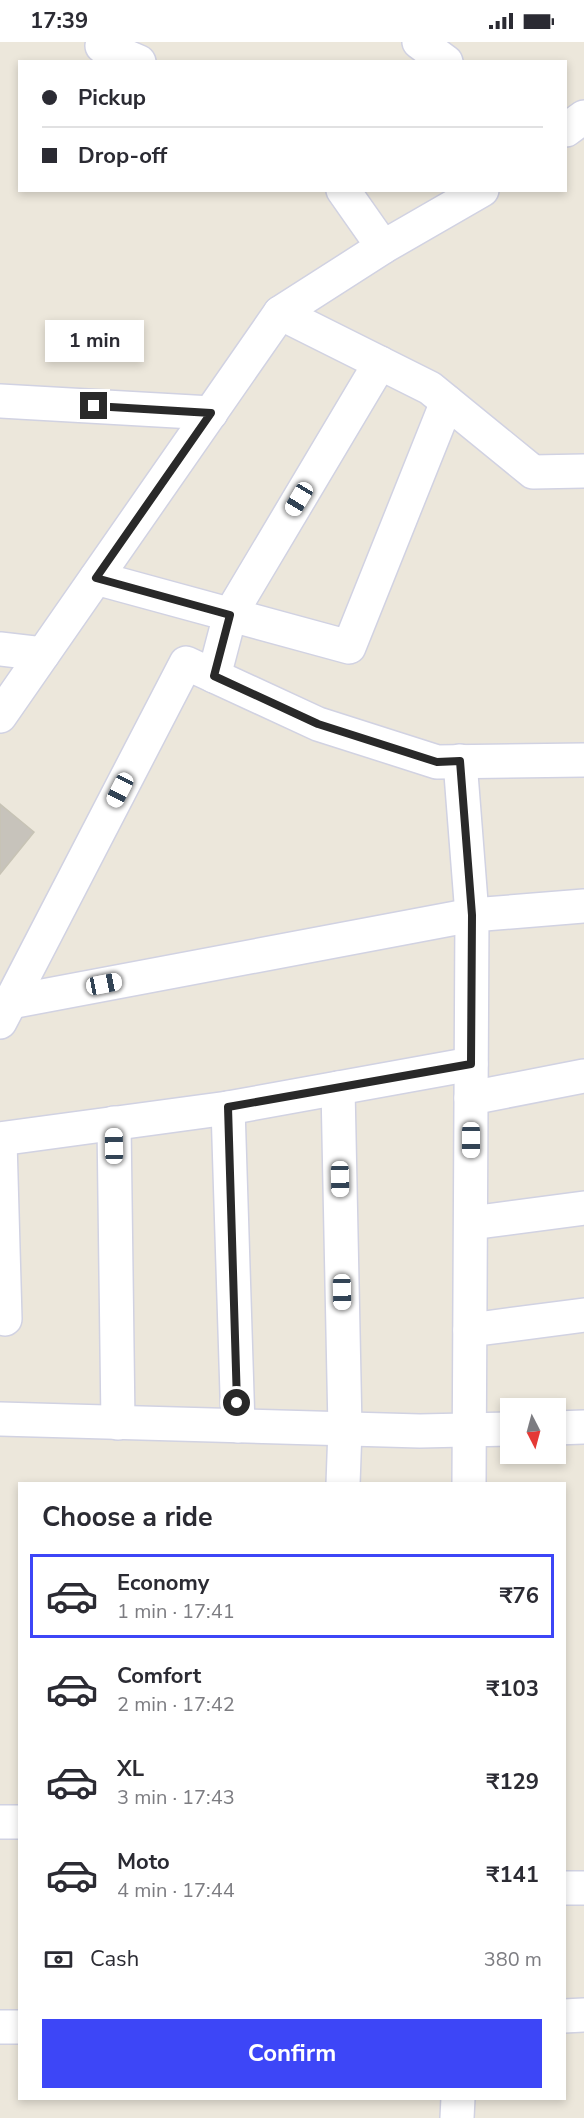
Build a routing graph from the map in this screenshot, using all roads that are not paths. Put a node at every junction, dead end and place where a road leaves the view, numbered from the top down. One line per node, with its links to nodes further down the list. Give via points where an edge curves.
1 (419, 42): 4 (street)
2 (102, 50): 3 (street)
3 (134, 60)
4 (443, 60)
5 (584, 117): 6 (street)
6 (567, 129)
7 (344, 192): 9 (street)
8 (479, 192): 9 (street)
9 (383, 247): 10 (street)
10 (280, 313): 11 (street); 14 (street)
11 (380, 363): 13 (street, via 430,388); 17 (street)
12 (0, 401): 14 (street)
13 (447, 402): 15 (street, via 533,472); 17 (street, via 349,647)
14 (211, 413): 16 (street)
15 (584, 471)
16 (96, 578): 17 (street); 19 (street)
17 (230, 615): 20 (street)
18 (0, 649): 19 (street)
19 (43, 654): 21 (street)
20 (214, 676): 23 (street, via 318,724 437,762); 26 (street, via 186,663)
21 (0, 716)
22 (584, 760): 23 (street)
23 (460, 761): 25 (street)
24 (584, 906): 25 (street)
25 (472, 915): 26 (street); 27 (street)
26 (4, 1009)
27 (471, 1064): 29 (street); 30 (street)
28 (584, 1076): 30 (street)
29 (338, 1088): 31 (street); 44 (street)
30 (471, 1098): 35 (street)
31 (228, 1107): 32 (street); 41 (street)
32 (114, 1124): 33 (street); 40 (street)
33 (0, 1140): 37 (street)
34 (584, 1208): 35 (street)
35 (471, 1223): 38 (street)
36 (584, 1315): 38 (street)
37 (5, 1319)
38 (470, 1330): 46 (street)
39 (0, 1419): 40 (street)
40 (118, 1423): 41 (street)
41 (238, 1426): 44 (street)
42 (584, 1427): 43 (street)
43 (566, 1428)
44 (345, 1429): 46 (street); 47 (street)
45 (500, 1429): 46 (street)
46 (470, 1430): 48 (street)
47 (344, 1482)
48 (469, 1482)
49 (0, 1822): 50 (street)
50 (18, 1822)
51 (566, 1888): 52 (street)
52 (584, 1888)
53 (584, 2015): 54 (street)
54 (566, 2016)
55 (0, 2027): 56 (street)
56 (18, 2027)
57 (458, 2100): 58 (street)
58 (457, 2118)

